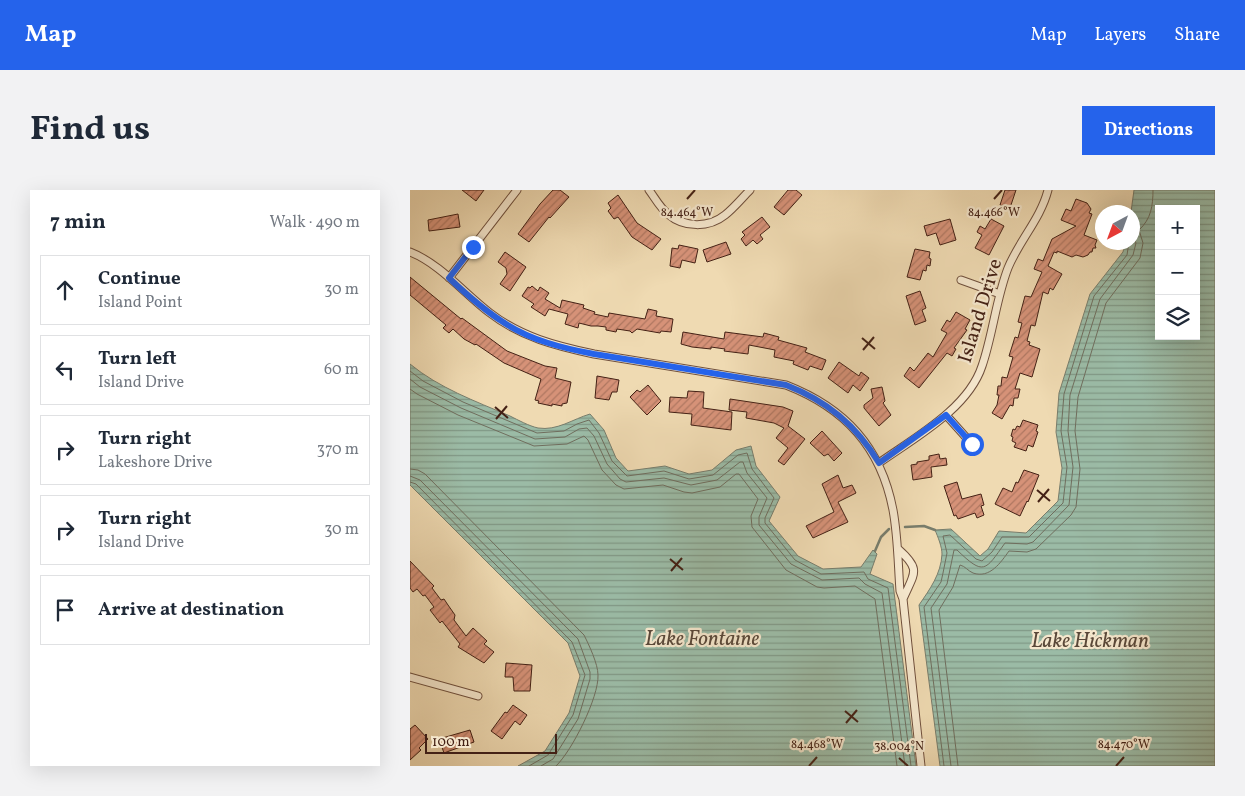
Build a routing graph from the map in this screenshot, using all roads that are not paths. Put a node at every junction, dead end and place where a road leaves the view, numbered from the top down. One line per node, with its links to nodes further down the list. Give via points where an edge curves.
1 (517, 190): 6 (street)
2 (649, 190): 3 (street, via 675,219 692,225 711,223 726,214)
3 (750, 190)
4 (1048, 190): 8 (street, Island Drive, via 1009,266)
5 (410, 252): 6 (street)
6 (449, 278): 11 (street, via 504,323 548,343 594,354 764,380 801,391 842,417 864,440)
7 (960, 280): 8 (street)
8 (1000, 294): 9 (street, Island Drive, via 982,367 970,389)
9 (946, 415): 10 (street); 11 (street, Island Drive)
10 (972, 444)
11 (879, 463): 12 (street, via 890,496)
12 (898, 549): 13 (street); 13 (street, via 912,562 914,571)
13 (903, 599): 16 (street)
14 (410, 677): 15 (street)
15 (478, 696)
16 (921, 766)

